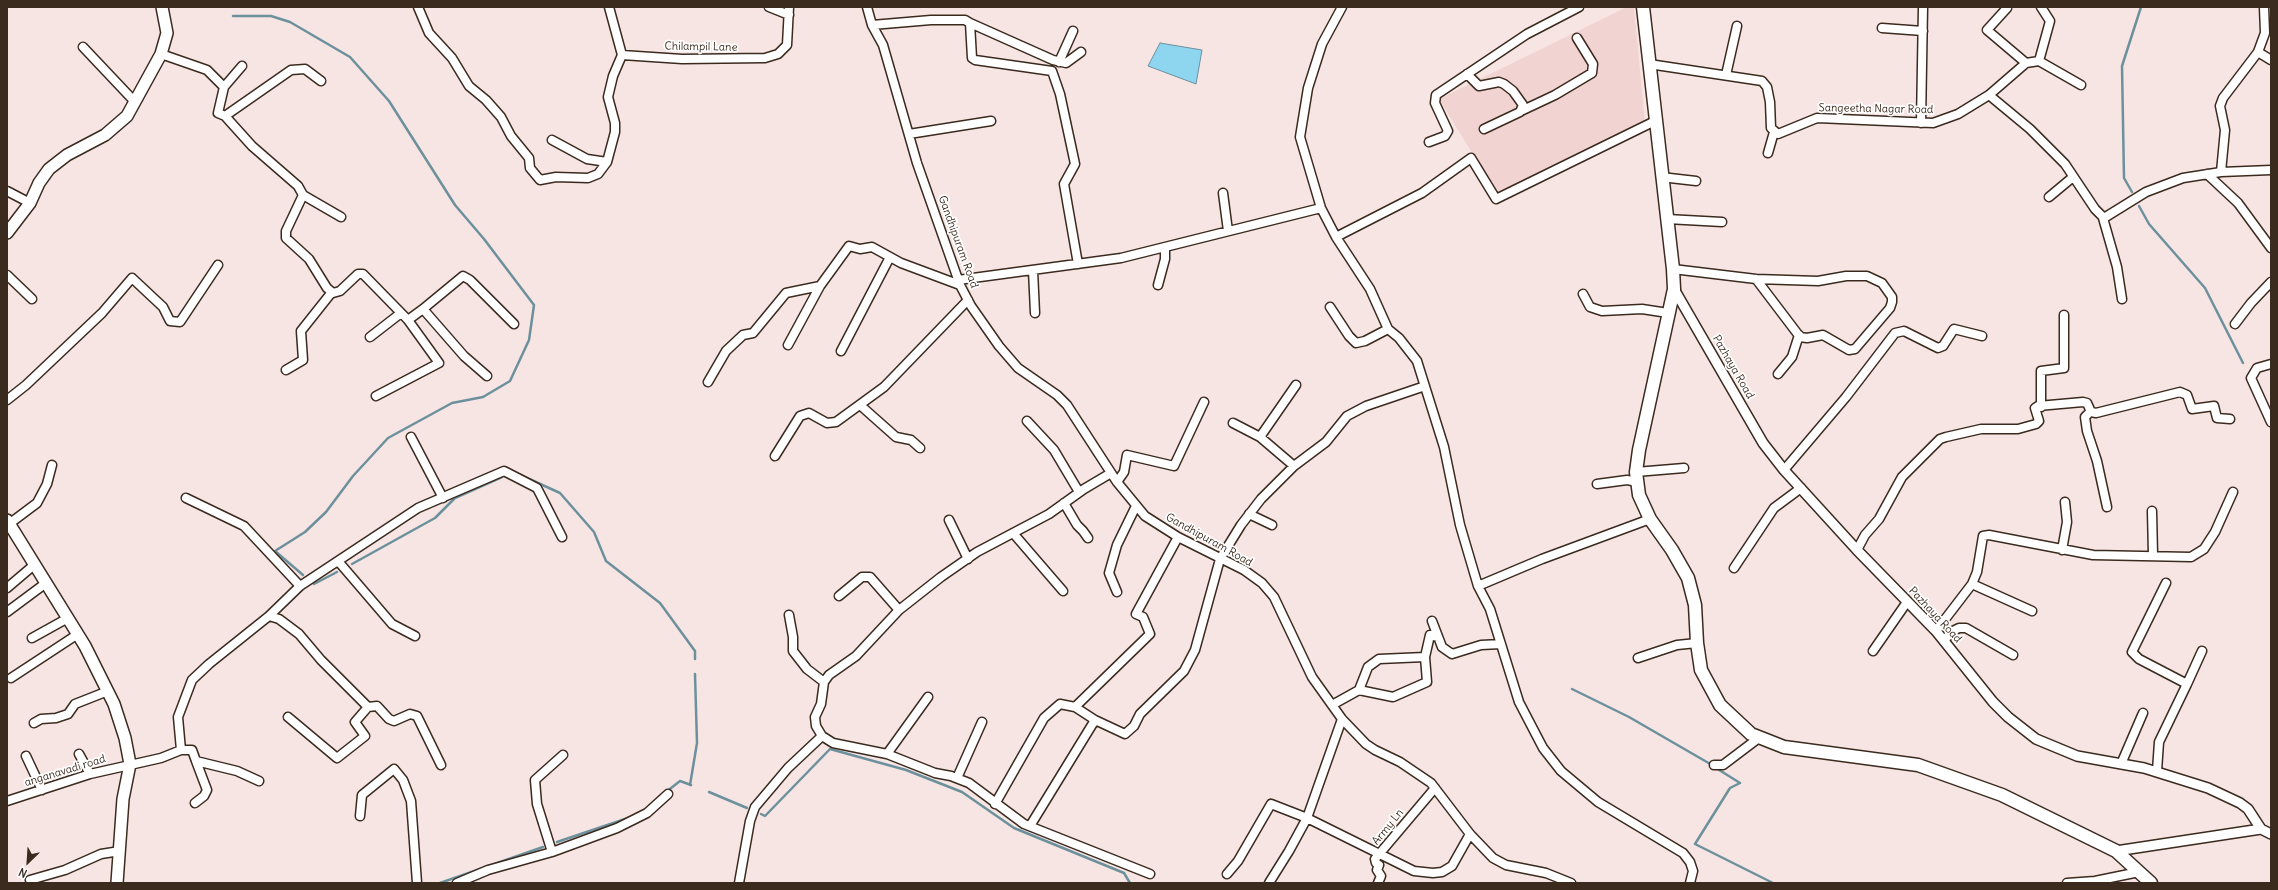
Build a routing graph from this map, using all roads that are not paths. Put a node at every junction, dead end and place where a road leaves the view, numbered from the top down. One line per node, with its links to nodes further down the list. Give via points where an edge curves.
1 (162, 7): 24 (main road, via 168,33)
2 (418, 7): 51 (street, via 429,33 452,58 470,86 501,117 511,136 529,158 530,168 540,180 556,177 588,178 598,174)
3 (609, 7): 25 (street)
4 (769, 7): 13 (street)
5 (867, 7): 15 (street, Gandhipuram Road)
6 (1579, 7): 33 (street, via 1527,34)
7 (1643, 7): 30 (main road)
8 (1923, 7): 19 (street)
9 (2041, 7): 28 (street, via 2050,21)
10 (2264, 7): 23 (street, via 2265,33)
11 (1340, 8): 63 (street, via 1322,44 1308,88 1300,137)
12 (2007, 8): 29 (street, via 1987,30)
13 (789, 11): 25 (street, Chilampil Lane, via 787,45 778,54 770,57 682,59)
14 (970, 23): 15 (street, via 959,19); 26 (street); 32 (street, via 972,58 975,60)
15 (872, 25): 47 (street, Gandhipuram Road, via 883,46)
16 (1737, 26): 34 (street)
17 (1882, 28): 19 (street)
18 (1073, 31): 26 (street)
19 (1923, 31): 44 (street)
20 (1577, 38): 40 (street, via 1593,64 1592,73)
21 (83, 47): 39 (street)
22 (1081, 52): 26 (street, via 1066,63)
23 (2258, 52): 27 (street); 53 (street, via 2223,98 2220,106 2225,130)
24 (161, 54): 37 (street, via 207,70); 39 (main road)
25 (622, 55): 51 (street, via 614,71 608,97 616,123)
26 (1055, 60): 32 (street)
27 (2271, 60)
28 (2039, 61): 29 (street); 36 (street)
29 (2026, 63): 38 (street, Sangeetha Nagar Road)
30 (1649, 64): 34 (street); 42 (main road)
31 (242, 66): 37 (street)
32 (1047, 70): 74 (street, via 1052,71 1060,94 1073,150 1075,164 1064,184)
33 (1467, 74): 40 (street, via 1480,86 1499,82 1506,85 1522,102); 49 (street, via 1436,96 1435,103 1448,131 1445,136)
34 (1726, 75): 46 (street, via 1759,79 1764,82 1770,102 1771,128)
35 (321, 81): 41 (street, via 305,69 291,70)
36 (2081, 85)
37 (224, 87): 41 (street, via 218,113)
38 (1989, 95): 44 (street, Sangeetha Nagar Road, via 1958,114 1933,123); 56 (street, via 2030,129 2065,164)
39 (135, 102): 62 (main road, via 127,116 105,135 49,169)
40 (1521, 111): 45 (street)
41 (225, 116): 60 (street, via 252,146 298,186)
42 (1655, 120): 55 (main road); 70 (street, via 1496,199 1471,158 1422,193)
43 (991, 121): 47 (street)
44 (1921, 122): 46 (street, Sangeetha Nagar Road, via 1817,118 1782,134)
45 (1484, 129)
46 (1774, 132): 50 (street)
47 (909, 134): 80 (street, Gandhipuram Road)
48 (552, 140): 51 (street, via 587,159)
49 (1429, 142)
50 (1768, 153)
51 (607, 162)
52 (2271, 170): 53 (street)
53 (2221, 172): 54 (street)
54 (2207, 174): 65 (street, via 2167,183 2146,192 2107,218); 72 (street, via 2238,203)
55 (1662, 177): 57 (street); 66 (main road)
56 (2073, 177): 61 (street); 65 (street)
57 (1696, 181)
58 (7, 191): 62 (street)
59 (1223, 193): 68 (street)
60 (303, 196): 64 (street); 85 (street, via 286,231 286,238 308,259)
61 (2049, 197)
62 (30, 203): 69 (main road)
63 (1321, 208): 68 (street); 70 (street)
64 (341, 217)
65 (2103, 218): 89 (street, via 2117,267)
66 (1667, 219): 67 (street); 76 (main road)
67 (1722, 222)
68 (1228, 231): 71 (street)
69 (7, 234)
70 (1336, 237): 99 (street, via 1370,289)
71 (1164, 247): 74 (street, via 1121,258); 82 (street, via 1165,259)
72 (2271, 248)
73 (890, 257): 80 (street, via 923,272); 83 (street, via 872,247 860,249 849,246); 104 (street)
74 (1078, 264): 77 (street)
75 (218, 265): 113 (street, via 180,322 170,321 163,307 132,278 102,313)
76 (1673, 269): 79 (street); 84 (main road)
77 (1033, 270): 80 (street); 93 (street)
78 (7, 275): 87 (street)
79 (1756, 280): 100 (street); 100 (street, via 1818,281 1846,276 1867,276 1882,283 1892,296 1890,308 1853,350 1848,350 1824,334 1807,338)
80 (959, 282): 88 (street, Gandhipuram Road)
81 (2271, 282): 98 (street, via 2251,302)
82 (1158, 285)
83 (820, 286): 103 (street); 109 (street, via 786,293 753,333 743,335 726,352)
84 (1674, 289): 94 (main road); 129 (street, Pazhaya Road, via 1763,443)
85 (332, 292): 92 (street, via 340,292 358,274 363,274); 106 (street, via 301,331 303,360)
86 (1583, 294): 94 (street, via 1590,307 1602,312 1642,309)
87 (32, 299)
88 (968, 300): 115 (street, via 884,387); 130 (street, Gandhipuram Road, via 999,346 1018,368 1067,405)
89 (2122, 300)
90 (1330, 307): 99 (street, via 1356,343)
91 (423, 309): 96 (street); 97 (street, via 463,276); 108 (street, via 464,356)
92 (401, 313): 96 (street); 102 (street)
93 (1034, 313)
94 (1668, 313): 131 (main road, via 1639,450)
95 (2064, 315): 116 (street, via 2064,368 2040,371)
96 (408, 320): 112 (street, via 439,363)
97 (514, 324)
98 (2235, 324)
99 (1388, 329): 111 (street, via 1399,338 1417,361)
100 (1798, 335): 107 (street, via 1792,357)
101 (1982, 336): 129 (street, via 1954,329 1943,346 1938,348 1904,331 1895,333 1846,398)
102 (370, 337)
103 (788, 345)
104 (842, 351)
105 (2271, 364): 120 (street, via 2257,368 2251,378)
106 (286, 370)
107 (1778, 374)
108 (487, 376)
109 (708, 382)
110 (1296, 385): 123 (street)
111 (1425, 386): 127 (street, via 1366,406 1347,416 1326,442); 165 (street, via 1444,447 1460,525)
112 (376, 396)
113 (7, 400)
114 (1204, 402): 132 (street, via 1174,466 1127,455 1124,472)
115 (860, 405): 124 (street, via 896,437 911,440); 125 (street, via 836,422 827,423 809,412 800,416)
116 (2041, 406): 117 (street, via 2083,402 2087,403); 153 (street, via 2035,408 2039,420 2036,424 2018,429 1981,429 1940,440 1902,477 1879,519 1865,535)
117 (2091, 411): 118 (street, via 2096,413 2183,392 2187,395 2192,409 2214,406 2218,418); 142 (street, via 2085,417 2087,430)
118 (2230, 419)
119 (1027, 421): 135 (street, via 1054,450)
120 (2271, 422)
121 (1233, 423): 123 (street)
122 (411, 437): 138 (street)
123 (1260, 437): 127 (street)
124 (920, 448)
125 (775, 456)
126 (52, 466): 147 (street, via 47,484 36,502)
127 (1294, 466): 144 (street)
128 (1684, 468): 131 (street)
129 (1784, 470): 134 (street, Pazhaya Road)
130 (1111, 473): 132 (street, Gandhipuram Road); 135 (street)
131 (1637, 477): 133 (street); 145 (main road, via 1639,494)
132 (1117, 482): 141 (street, Gandhipuram Road)
133 (1597, 484)
134 (1801, 488): 153 (street, Pazhaya Road); 160 (street, via 1774,508)
135 (1079, 492): 140 (street)
136 (2233, 492): 155 (street, via 2215,532 2204,548 2191,557)
137 (186, 498): 164 (street, via 244,526)
138 (443, 498): 150 (street, via 504,471 537,488); 158 (street, via 418,508)
139 (2065, 502): 154 (street, via 2067,522)
140 (1064, 503): 149 (street, via 1030,526); 152 (street, via 1076,525)
141 (1136, 506): 151 (street, Gandhipuram Road, via 1145,516); 168 (street, via 1117,545 1109,573)
142 (2107, 506)
143 (2152, 511): 155 (street)
144 (1249, 514): 148 (street); 157 (street)
145 (1650, 519): 165 (street); 184 (main road, via 1688,578 1695,605)
146 (949, 520): 156 (street)
147 (8, 522): 159 (main road)
148 (1272, 525)
149 (1013, 533): 156 (street); 167 (street)
150 (562, 537)
151 (1178, 537): 157 (street, Gandhipuram Road); 199 (street, via 1136,614 1143,617 1150,634)
152 (1088, 538)
153 (1857, 550): 170 (street, Pazhaya Road)
154 (2062, 550): 155 (street, via 2093,555); 163 (street, via 1984,535 1977,572)
155 (2153, 555)
156 (968, 559): 171 (street, via 918,593)
157 (1220, 559): 197 (street, Gandhipuram Road, via 1262,583 1274,597 1312,677); 203 (street, via 1195,650 1184,671 1140,714 1134,726 1125,734)
158 (338, 561): 164 (street); 180 (street, via 392,624)
159 (34, 565): 161 (main road); 166 (street)
160 (1734, 568)
161 (46, 583): 172 (street); 176 (main road)
162 (2166, 583): 193 (street, via 2132,652 2139,659)
163 (1972, 584): 173 (street); 178 (street)
164 (300, 586): 175 (street)
165 (1478, 586): 185 (street, via 1490,609)
166 (7, 588)
167 (1063, 591)
168 (1117, 592)
169 (839, 596): 171 (street, via 862,577 870,577)
170 (1908, 602): 178 (street, Pazhaya Road); 186 (street)
171 (899, 610): 192 (street, via 856,656 829,675)
172 (7, 612)
173 (2032, 612)
174 (789, 615): 192 (street, via 793,651 807,669)
175 (269, 616): 198 (street, via 279,619 299,634); 208 (street, via 192,680 178,717)
176 (68, 618): 179 (main road); 182 (street)
177 (1432, 621): 181 (street)
178 (1936, 631): 183 (street, Pazhaya Road)
179 (78, 634): 191 (street); 195 (main road)
180 (415, 636)
181 (1438, 637): 185 (street, via 1442,647 1452,654 1481,645); 189 (street, via 1430,636)
182 (32, 638)
183 (1944, 641): 188 (street, via 1951,632 1958,628 1966,628); 216 (street, Pazhaya Road, via 1993,702 2025,732 2050,746 2077,756)
184 (1697, 643): 190 (street, via 1677,645); 207 (main road, via 1701,670 1720,705 1751,734)
185 (1501, 644): 249 (street, via 1519,702 1543,748 1561,771 1598,802 1683,853 1693,871)
186 (1873, 651)
187 (2202, 651): 193 (street)
188 (2013, 655)
189 (1426, 657): 194 (street, via 1379,660 1368,667); 194 (street, via 1427,682 1393,697)
190 (1638, 658)
191 (11, 678)
192 (824, 682): 206 (street, via 821,704 815,717 816,726)
193 (2187, 684): 218 (street, via 2159,742)
194 (1358, 690): 197 (street)
195 (108, 691): 205 (street, via 75,704 68,714 41,719); 214 (main road, via 125,738)
196 (928, 697): 210 (street)
197 (1332, 706): 202 (street, Gandhipuram Road)
198 (368, 707): 201 (street, via 355,722 365,736 337,758); 217 (street, via 377,706 394,721 410,714 417,716)
199 (1075, 707): 203 (street); 227 (street, via 1060,704 1044,718)
200 (2143, 713): 216 (street)
201 (288, 717)
202 (1342, 719): 222 (street, Gandhipuram Road, via 1366,744 1418,772); 229 (street)
203 (1095, 720): 230 (street)
204 (982, 722): 220 (street)
205 (34, 723)
206 (822, 736): 210 (street, via 833,743); 245 (street, via 788,768 755,807)
207 (1760, 737): 215 (street, via 1723,765); 235 (main road, via 1784,748 1918,765 2002,795)
208 (180, 750): 213 (street, via 192,750); 214 (street, anganavadi road, via 161,758)
209 (79, 754): 219 (street)
210 (887, 754): 220 (street, via 935,773)
211 (563, 755): 236 (street, via 535,780 537,804)
212 (26, 756): 223 (street)
213 (196, 761): 221 (street, via 237,771); 226 (street, via 207,790)
214 (130, 764): 219 (street, anganavadi road); 234 (main road, via 123,799)
215 (1714, 764)
216 (2121, 764): 218 (street, Pazhaya Road)
217 (441, 765)
218 (2156, 771): 231 (street, Pazhaya Road, via 2208,788 2240,804 2248,809)
219 (90, 774): 223 (street, anganavadi road)
220 (957, 778): 227 (street)
221 (259, 781)
222 (1435, 788): 233 (street, Gandhipuram Road); 237 (street, Army Ln)
223 (42, 790): 225 (street, anganavadi road)
224 (668, 794): 236 (street, via 635,820)
225 (7, 801)
226 (195, 803)
227 (995, 804): 230 (street)
228 (360, 816): 243 (street, via 362,795 394,769 403,780 411,801)
229 (1306, 818): 237 (street); 240 (street, via 1272,804 1238,861); 246 (street, via 1290,851)
230 (1030, 826): 239 (street)
231 (2261, 829): 232 (street); 235 (street)
232 (2271, 833)
233 (1470, 834): 237 (street, via 1452,866 1442,872 1414,871); 248 (street, Gandhipuram Road, via 1493,858 1506,865 1546,873)
234 (120, 851): 241 (street, via 101,854 66,870); 242 (main road)
235 (2116, 851): 238 (main road)
236 (552, 852): 244 (street, via 488,870)
237 (1380, 854): 247 (street, Army Ln, via 1375,859 1381,876)
238 (2139, 872): 250 (street, via 2095,881); 251 (main road)
239 (1150, 874)
240 (1227, 874)
241 (30, 880)
242 (117, 883)
243 (417, 883)
244 (457, 883)
245 (739, 883)
246 (1269, 883)
247 (1378, 883)
248 (1571, 883)
249 (1690, 883)
250 (2068, 883)
251 (2151, 883)

